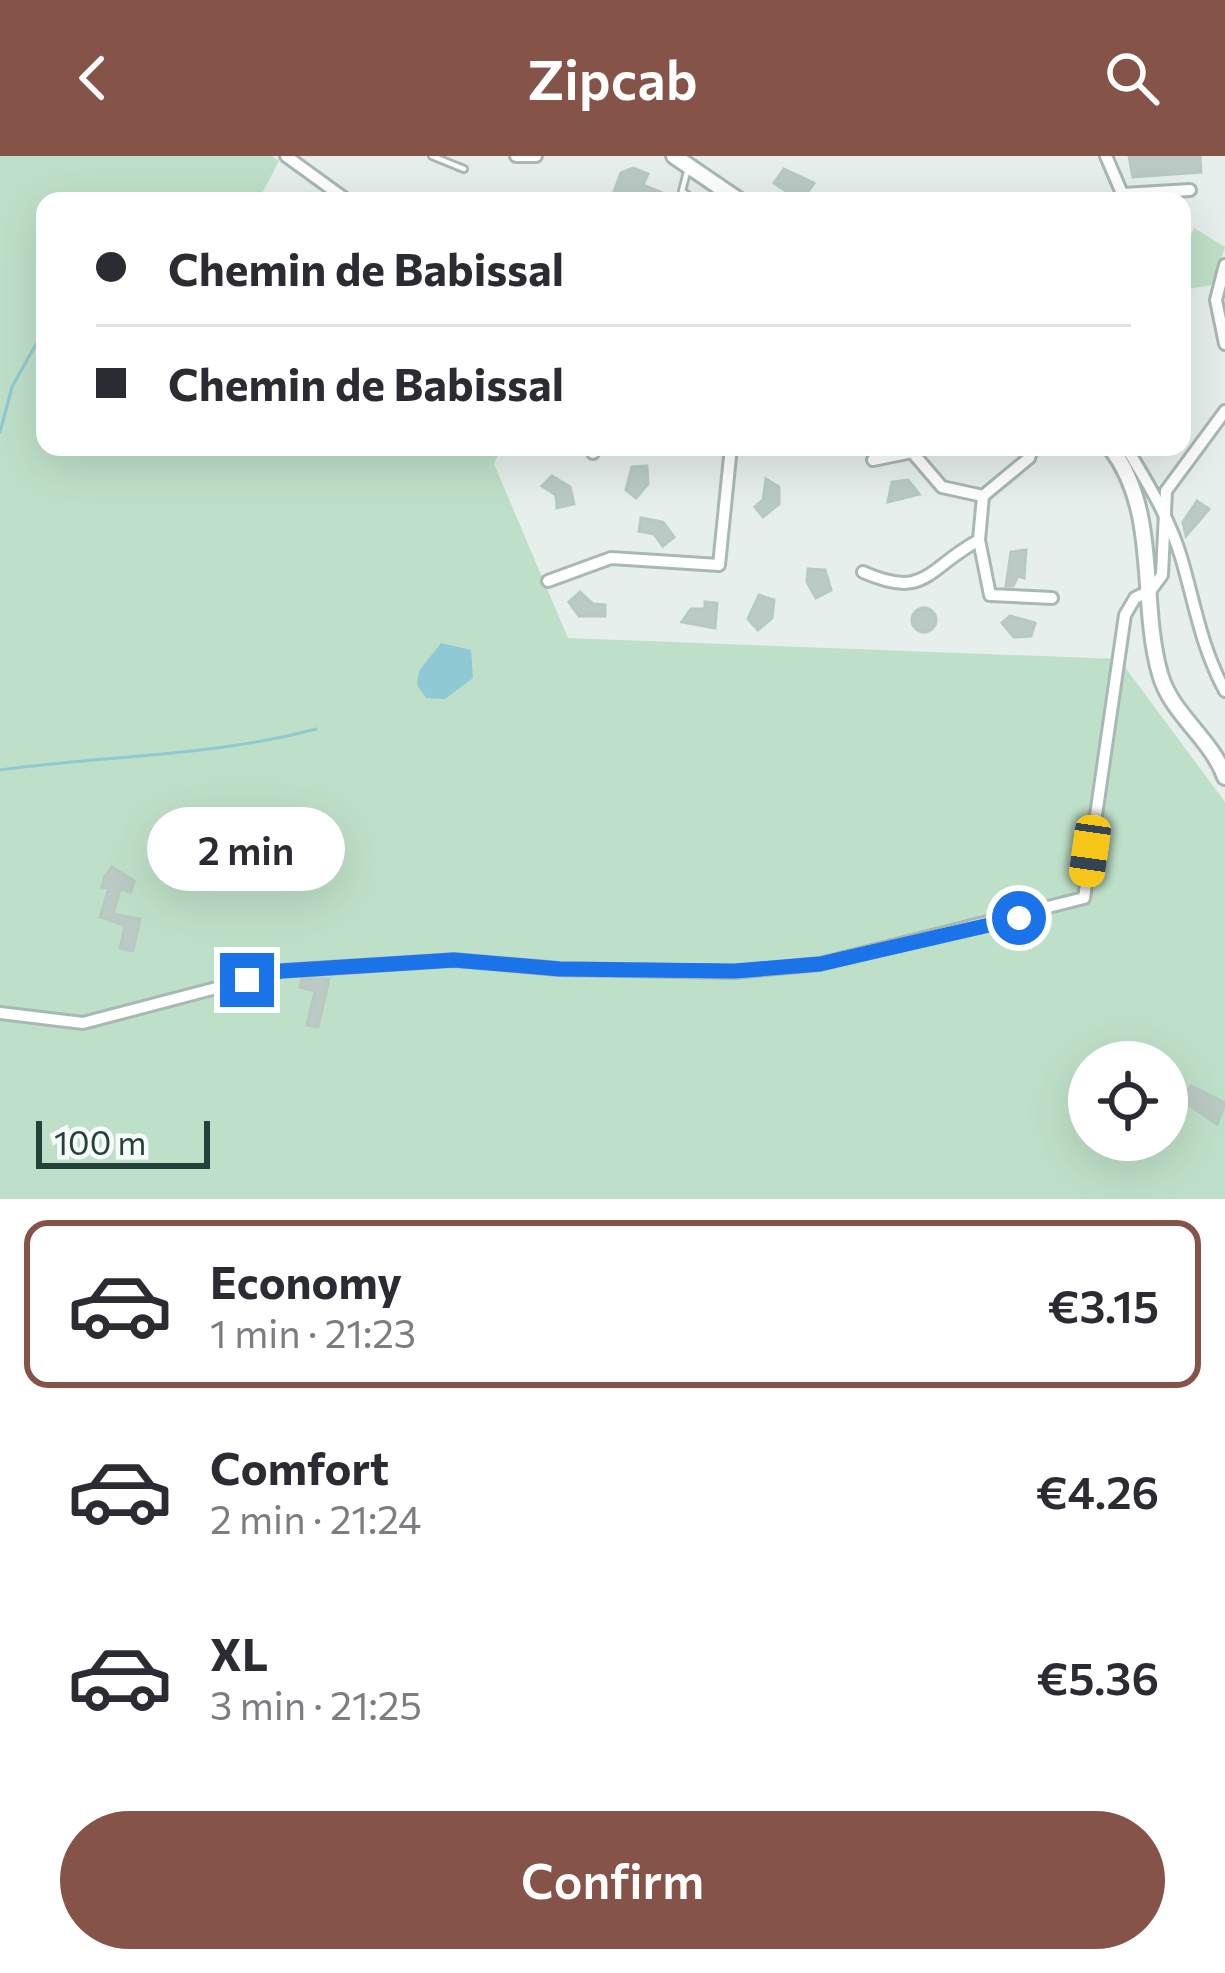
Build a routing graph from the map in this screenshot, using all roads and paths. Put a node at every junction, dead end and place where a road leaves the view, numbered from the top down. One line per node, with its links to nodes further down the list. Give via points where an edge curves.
1 (286, 156): 10 (street)
2 (432, 156): 8 (lane)
3 (516, 156): 4 (street)
4 (536, 156)
5 (674, 156): 7 (street)
6 (1106, 156): 13 (street)
7 (689, 167): 11 (lane); 12 (street)
8 (464, 169)
9 (1190, 190): 14 (street)
10 (324, 192)
11 (683, 192)
12 (726, 192)
13 (1121, 192)
14 (1174, 192)
15 (1225, 265): 16 (street, via 1216,300)
16 (1225, 344)
17 (1225, 411): 26 (street, via 1166,491)
18 (730, 456): 29 (street, via 719,565 611,558)
19 (892, 456): 24 (street)
20 (915, 456): 25 (street, via 942,487)
21 (1029, 456): 25 (street)
22 (1115, 456): 30 (street, via 1131,485)
23 (1131, 456): 26 (street)
24 (873, 460)
25 (983, 496): 27 (street)
26 (1164, 511): 30 (street, via 1162,574); 32 (street, via 1204,653)
27 (979, 540): 28 (street, via 914,586); 31 (street, via 990,595)
28 (863, 572)
29 (548, 581)
30 (1151, 590): 33 (street, via 1164,686); 34 (street, via 1125,615 1084,898 820,964 625,970 454,960 281,971 83,1023)
31 (1052, 598)
32 (1225, 691)
33 (1225, 777)
34 (0, 1013)

